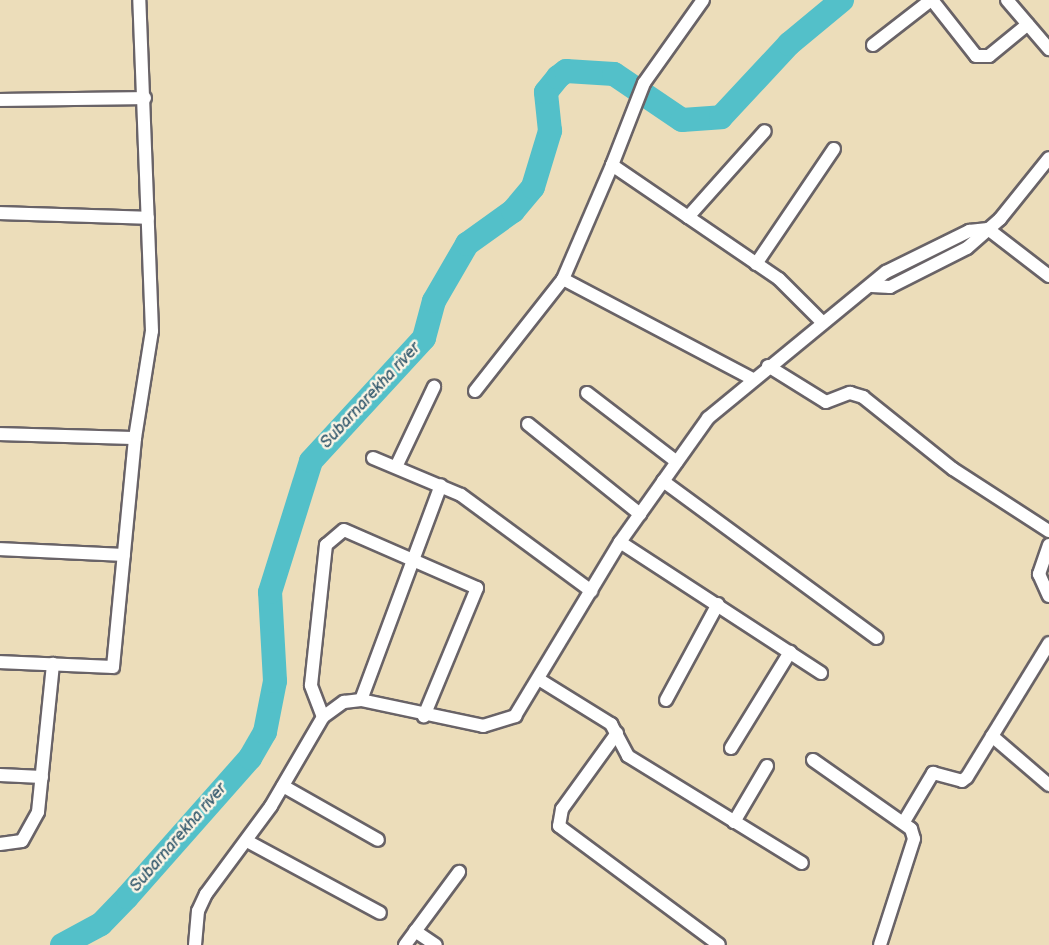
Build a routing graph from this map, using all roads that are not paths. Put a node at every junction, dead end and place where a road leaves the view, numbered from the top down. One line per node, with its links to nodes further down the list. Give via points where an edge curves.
1 (139, 0): 8 (street)
2 (703, 0): 13 (street, via 644,83 631,107)
3 (932, 0): 5 (street, via 976,56 989,56); 6 (street)
4 (1007, 0): 5 (street)
5 (1028, 24): 7 (street)
6 (873, 45)
7 (1049, 49)
8 (144, 98): 9 (street); 15 (street)
9 (0, 100)
10 (765, 130): 16 (street)
11 (834, 149): 18 (street)
12 (1049, 158): 17 (street)
13 (612, 165): 16 (street); 20 (street)
14 (0, 213): 15 (street)
15 (148, 218): 29 (street, via 152,331)
16 (688, 218): 18 (street)
17 (988, 229): 19 (street); 21 (street, via 967,248 890,287 872,286)
18 (756, 264): 21 (street, via 796,294)
19 (1049, 276)
20 (563, 279): 23 (street); 25 (street)
21 (823, 323): 22 (street)
22 (768, 366): 23 (street); 36 (street, via 826,402 850,393 863,397 953,469)
23 (753, 379): 31 (street, via 708,418)
24 (434, 387): 32 (street)
25 (475, 391)
26 (587, 393): 31 (street)
27 (528, 424): 35 (street)
28 (0, 434): 29 (street)
29 (135, 438): 40 (street)
30 (374, 458): 32 (street)
31 (677, 462): 33 (street)
32 (396, 467): 34 (street)
33 (663, 481): 35 (street); 45 (street)
34 (441, 485): 41 (street); 42 (street)
35 (640, 514): 37 (street)
36 (1049, 530)
37 (620, 542): 42 (street); 44 (street)
38 (1049, 545): 43 (street, via 1039,574)
39 (0, 549): 40 (street)
40 (124, 555): 49 (street, via 113,667)
41 (414, 558): 52 (street); 54 (street, via 472,584 477,594); 55 (street, via 344,530 326,545 311,685)
42 (591, 591): 51 (street)
43 (1049, 596)
44 (718, 604): 47 (street); 53 (street)
45 (877, 638)
46 (1049, 643): 57 (street)
47 (790, 652): 50 (street); 58 (street)
48 (0, 662): 49 (street)
49 (53, 664): 62 (street)
50 (821, 673)
51 (540, 680): 54 (street, via 515,716 500,724); 56 (street)
52 (361, 700): 54 (street); 55 (street, via 333,707)
53 (666, 700)
54 (424, 716)
55 (323, 717): 64 (street)
56 (617, 733): 66 (street, via 628,756); 77 (street, via 562,809 559,826)
57 (992, 736): 63 (street); 65 (street, via 962,781 933,774)
58 (731, 748)
59 (813, 760): 65 (street)
60 (767, 766): 66 (street)
61 (0, 775): 62 (street)
62 (42, 777): 69 (street, via 32,830 22,841)
63 (1049, 785)
64 (283, 786): 67 (street); 68 (street)
65 (905, 820): 78 (street, via 914,839)
66 (734, 822): 70 (street)
67 (378, 840)
68 (247, 841): 72 (street); 74 (street, via 202,902)
69 (0, 844)
70 (802, 863)
71 (459, 872): 73 (street)
72 (380, 913)
73 (415, 931): 75 (street); 76 (street)
74 (195, 945)
75 (405, 945)
76 (436, 945)
77 (718, 945)
78 (880, 945)

